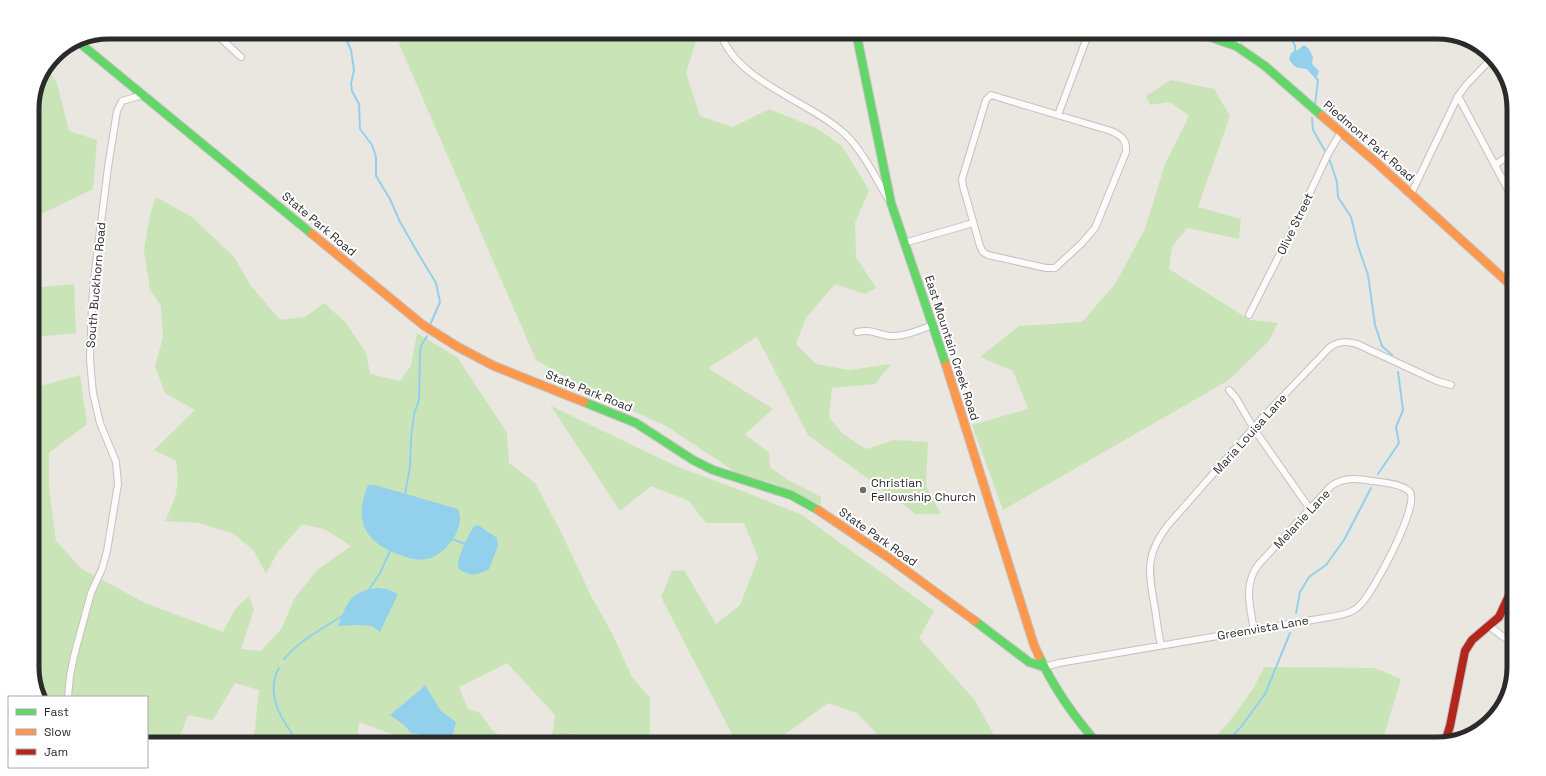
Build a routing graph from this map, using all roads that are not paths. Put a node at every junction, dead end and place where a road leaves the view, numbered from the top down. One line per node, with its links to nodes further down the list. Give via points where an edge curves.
1 (221, 39): 9 (street)
2 (724, 39): 19 (street, via 731,54 747,70 824,118 846,135 860,152)
3 (857, 39): 19 (street, East Mountain Creek Road)
4 (1086, 39): 13 (street)
5 (1216, 39): 8 (street, Piedmont Park Road)
6 (1239, 39): 8 (street)
7 (83, 44): 11 (street, State Park Road)
8 (1236, 46): 14 (street, Piedmont Park Road, via 1265,66)
9 (240, 57)
10 (1489, 62): 12 (street)
11 (143, 95): 36 (street, State Park Road, via 444,340 494,366 636,423 704,466 801,499 899,566 1029,662); 37 (street, South Buckhorn Road, via 122,101 117,111 100,229 92,304 91,376 100,422 116,462 118,484 108,551 92,593 74,656)
12 (1458, 96): 16 (street); 18 (street)
13 (1058, 115): 20 (street, via 997,96 991,95 987,98 962,179); 20 (street, via 1111,132 1121,136 1126,142 1126,152 1099,220 1091,233 1058,266 1049,269 986,254 980,246)
14 (1341, 132): 18 (street, Piedmont Park Road); 23 (street, Olive Street)
15 (1507, 157): 16 (street)
16 (1495, 165): 17 (street)
17 (1507, 188)
18 (1411, 194): 22 (street, Piedmont Park Road)
19 (891, 203): 21 (street, East Mountain Creek Road)
20 (973, 223): 21 (street)
21 (904, 243): 24 (street, East Mountain Creek Road)
22 (1507, 282)
23 (1250, 315)
24 (932, 326): 25 (street, via 891,336 868,330); 36 (street, East Mountain Creek Road, via 1034,645)
25 (857, 332)
26 (1451, 385): 28 (street, Maria Louisa Lane, via 1357,344 1340,342 1324,353)
27 (1229, 390): 28 (street)
28 (1254, 429): 30 (street); 35 (street, Maria Louisa Lane, via 1168,525 1154,548 1150,575)
29 (1412, 496): 30 (street, Melanie Lane, via 1406,488 1395,485 1346,479 1332,486); 33 (street, Greenvista Lane, via 1395,547 1366,598 1358,607 1345,614)
30 (1310, 509): 33 (street, Melanie Lane, via 1259,564 1252,575 1248,591)
31 (1507, 600): 32 (street, via 1497,620)
32 (1489, 626): 34 (street); 38 (street, via 1472,640 1465,651)
33 (1254, 630): 35 (street, Greenvista Lane)
34 (1507, 640)
35 (1161, 645): 36 (street, Greenvista Lane)
36 (1044, 667): 39 (street, via 1072,714)
37 (68, 696)
38 (1447, 736)
39 (1092, 737)

